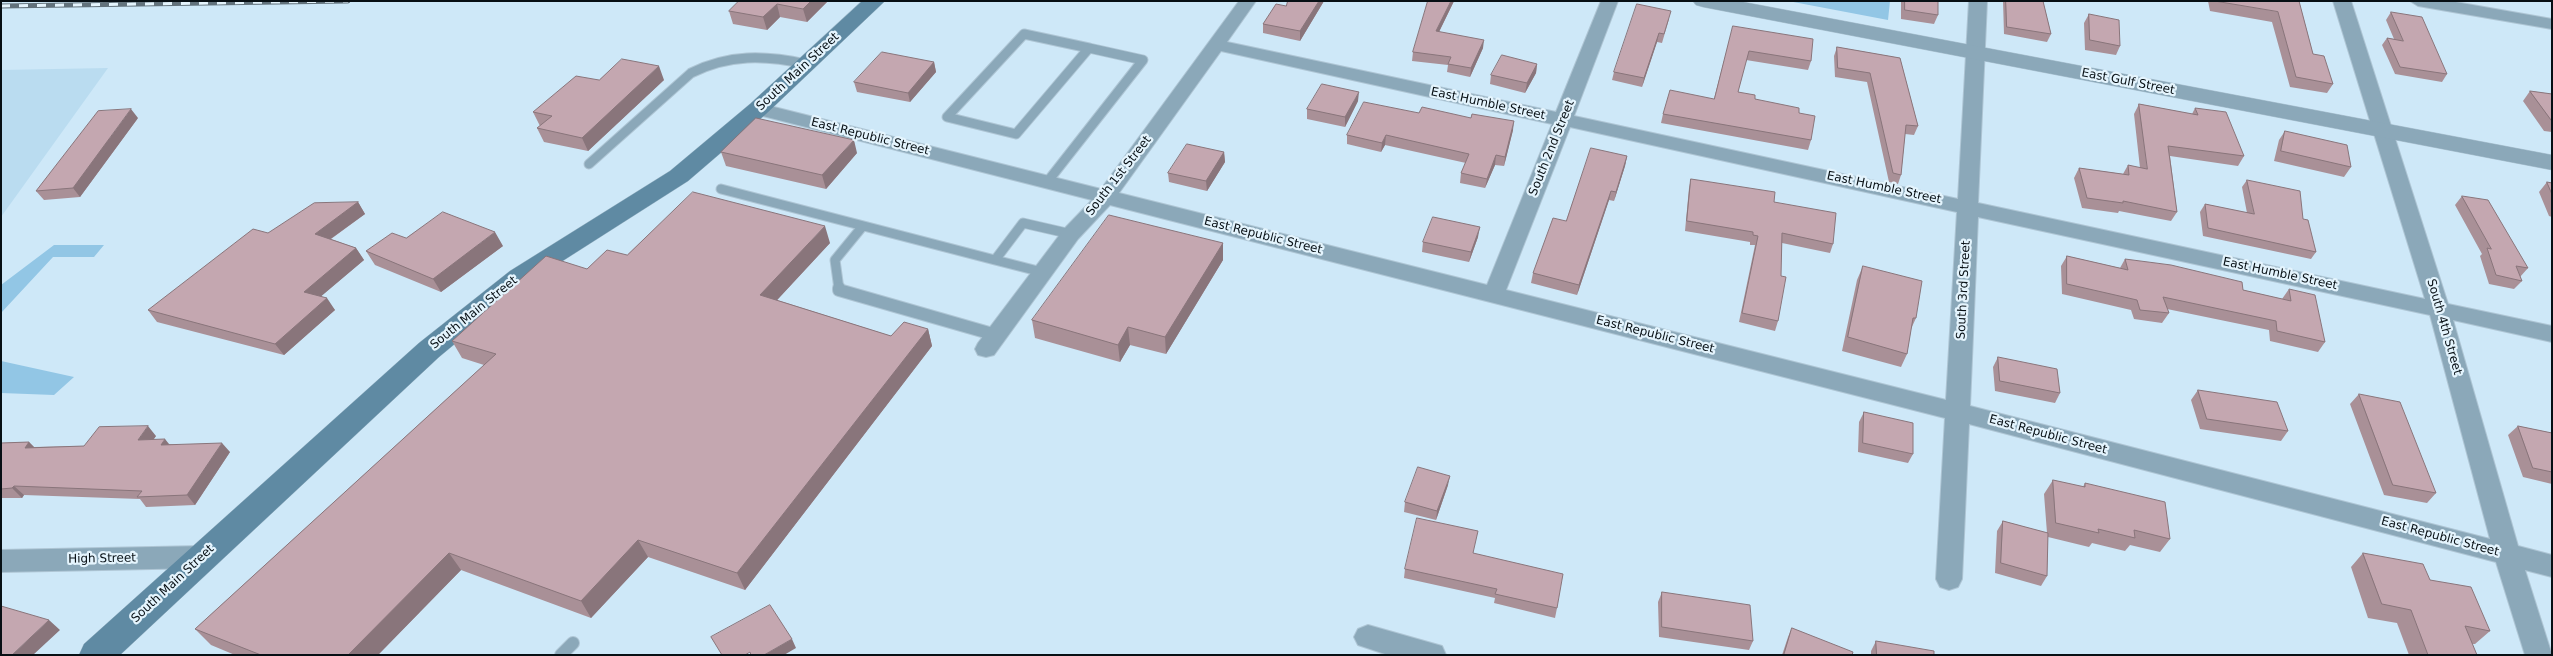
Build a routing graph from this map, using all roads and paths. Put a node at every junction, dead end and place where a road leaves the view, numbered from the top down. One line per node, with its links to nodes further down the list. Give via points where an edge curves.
1 (875, 1): 12 (main road, South Main Street)
2 (1248, 1): 9 (street, South 1st Street)
3 (1610, 1): 14 (street, South 2nd Street)
4 (1703, 1): 11 (street, East Gulf Street)
5 (1978, 1): 11 (street, South 3rd Street)
6 (2342, 1): 15 (street, South 4th Street)
7 (2418, 1): 8 (street)
8 (2552, 24)
9 (1217, 44): 14 (street, East Humble Street); 20 (street, South 1st Street)
10 (1089, 48): 10 (lane, via 1024,34 947,117 1016,134); 18 (lane, via 1144,60)
11 (1976, 53): 15 (street, East Gulf Street); 21 (street, South 3rd Street)
12 (806, 64): 13 (main road, South Main Street); 17 (lane, via 776,57 743,56 718,60 691,74)
13 (758, 109): 18 (street, East Republic Street); 32 (main road, South Main Street, via 679,176 504,289 429,350)
14 (1563, 121): 21 (street, East Humble Street); 26 (street, South 2nd Street)
15 (2384, 130): 16 (street, East Gulf Street); 27 (street, South 4th Street)
16 (2552, 163)
17 (589, 164)
18 (1048, 181): 20 (street, East Republic Street)
19 (721, 189): 22 (lane)
20 (1106, 197): 23 (street, South 1st Street); 26 (street, East Republic Street)
21 (1968, 206): 27 (street, East Humble Street); 30 (street, South 3rd Street)
22 (862, 227): 24 (lane); 29 (lane, via 834,260 839,290)
23 (1071, 234): 24 (lane, via 1023,223); 25 (street, South 1st Street)
24 (995, 260): 25 (lane)
25 (1042, 272): 29 (street, South 1st Street)
26 (1494, 294): 30 (street, East Republic Street)
27 (2440, 308): 28 (street, East Humble Street); 31 (street, South 4th Street)
28 (2552, 334)
29 (991, 342)
30 (1958, 412): 31 (street, East Republic Street); 35 (street, South 3rd Street)
31 (2507, 555): 34 (street, East Republic Street); 41 (street, South 4th Street)
32 (203, 557): 33 (street, High Street); 38 (main road, South Main Street)
33 (1, 561)
34 (2552, 566)
35 (1949, 579)
36 (1368, 637): 40 (street)
37 (573, 643): 39 (lane)
38 (96, 655)
39 (561, 655)
40 (1432, 655)
41 (2539, 655)

